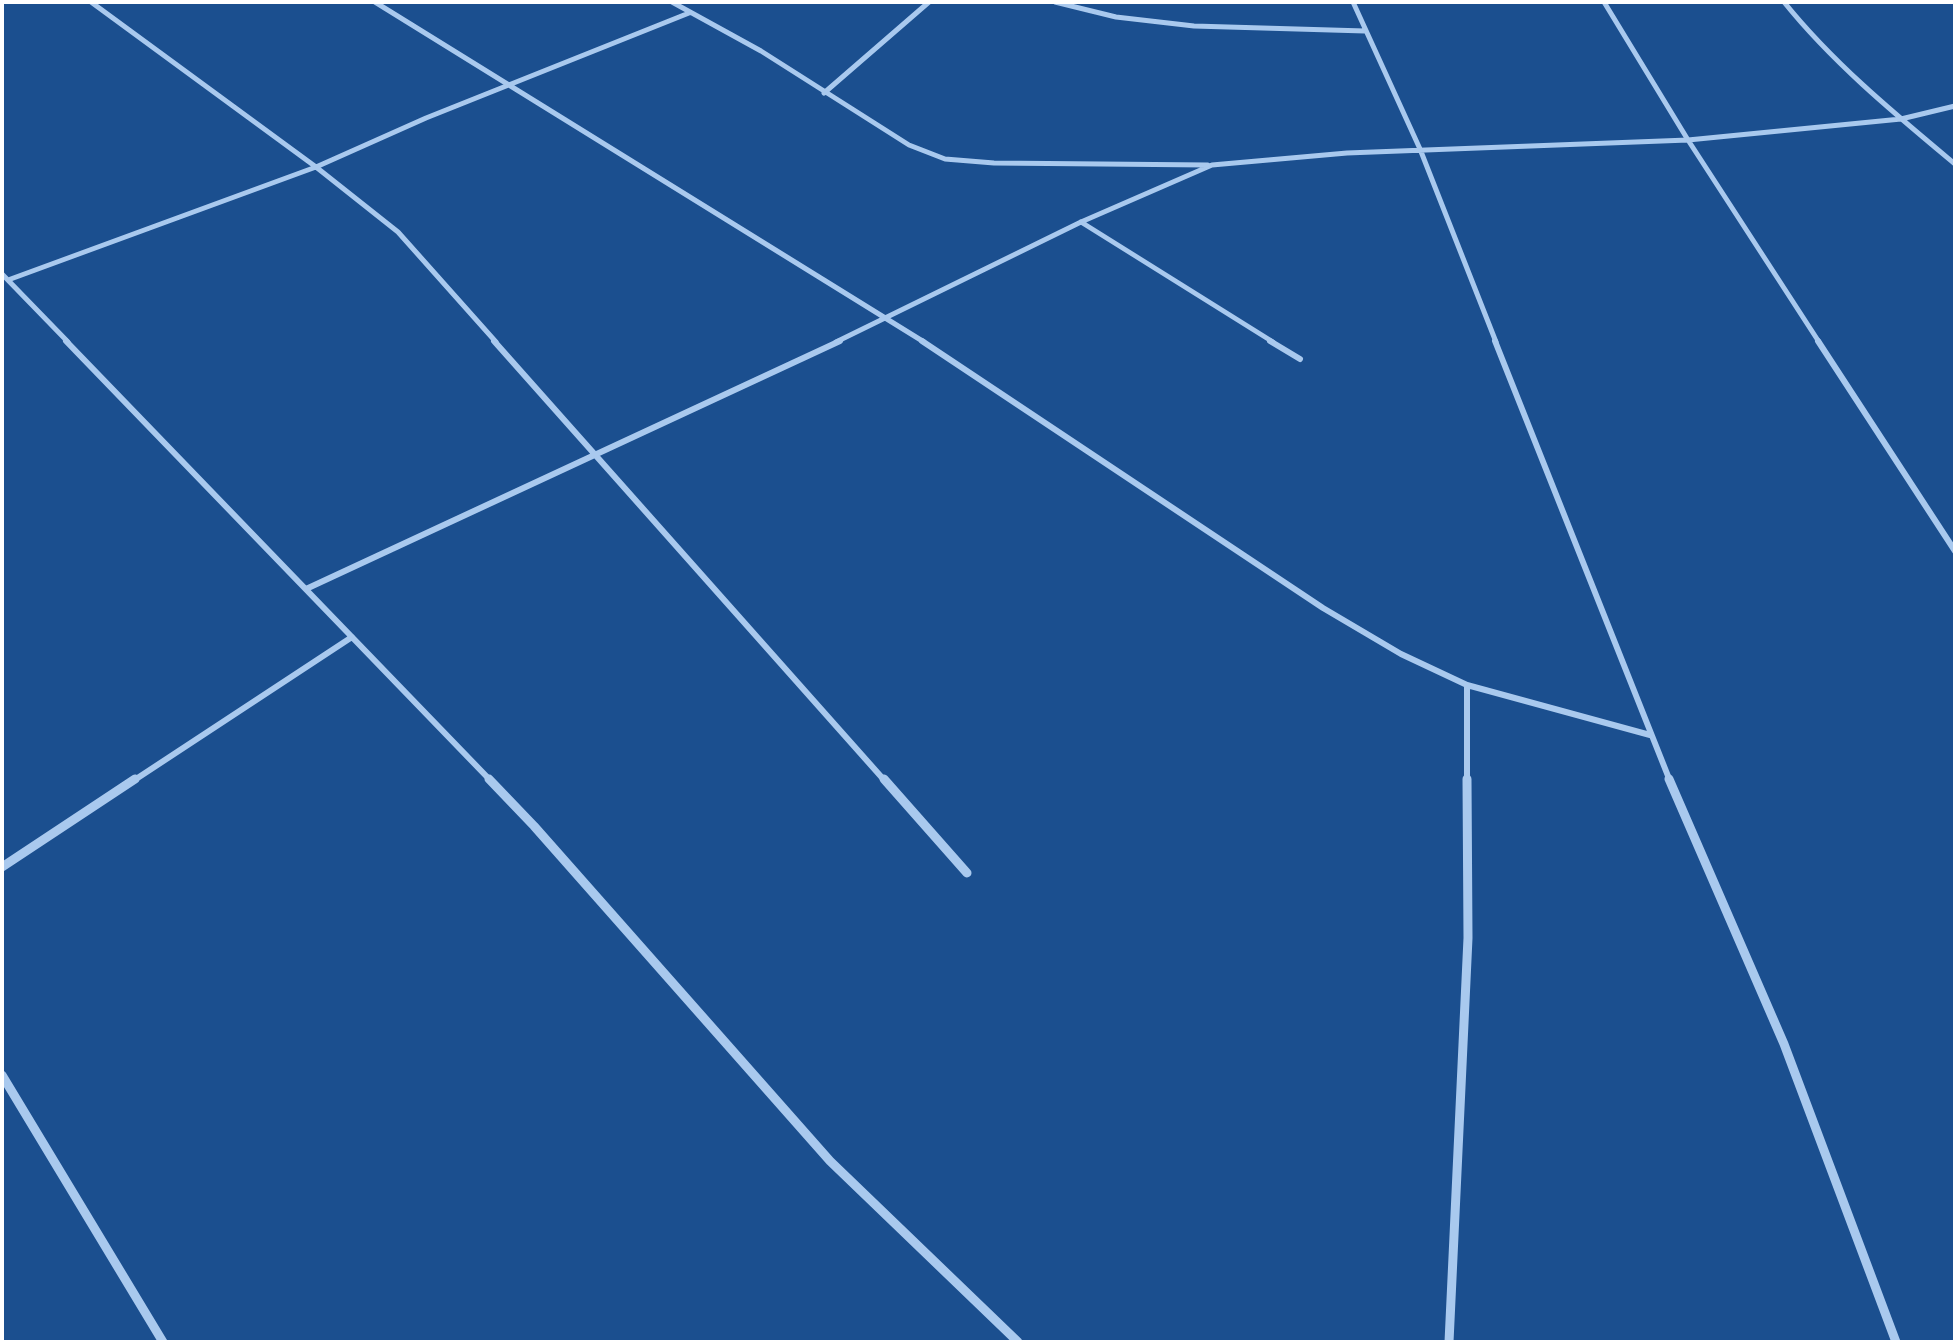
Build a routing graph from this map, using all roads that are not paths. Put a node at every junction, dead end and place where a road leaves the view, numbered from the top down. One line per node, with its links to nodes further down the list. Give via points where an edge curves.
1 (91, 2): 19 (street)
2 (375, 2): 11 (street)
3 (672, 2): 9 (street)
4 (929, 2): 12 (street)
5 (1055, 2): 10 (street, via 1116,17 1194,26)
6 (1353, 2): 10 (street)
7 (1604, 2): 15 (street)
8 (1784, 2): 14 (street, via 1806,29)
9 (690, 13): 11 (street); 12 (street, via 761,51)
10 (1365, 31): 16 (street)
11 (509, 86): 19 (street); 22 (street)
12 (824, 93): 18 (street, via 909,145 944,159)
13 (1955, 106): 14 (street)
14 (1902, 119): 15 (street); 17 (street)
15 (1688, 140): 16 (street); 25 (street)
16 (1420, 149): 18 (street); 29 (street)
17 (1955, 164)
18 (1212, 165): 20 (street)
19 (316, 167): 21 (street); 24 (street, via 398,232)
20 (1081, 222): 22 (street); 23 (street)
21 (5, 277): 26 (street)
22 (888, 318): 24 (street); 28 (street, via 1323,608 1401,654)
23 (1300, 359)
24 (594, 456): 26 (street); 31 (street)
25 (1955, 551)
26 (306, 589): 27 (street)
27 (352, 637): 30 (street); 34 (street, via 534,826 830,1161)
28 (1466, 685): 29 (street); 35 (street, via 1468,938)
29 (1650, 735): 36 (street, via 1784,1044)
30 (2, 867)
31 (967, 873)
32 (2, 1075): 33 (street)
33 (163, 1342)
34 (1018, 1342)
35 (1449, 1342)
36 (1896, 1342)

